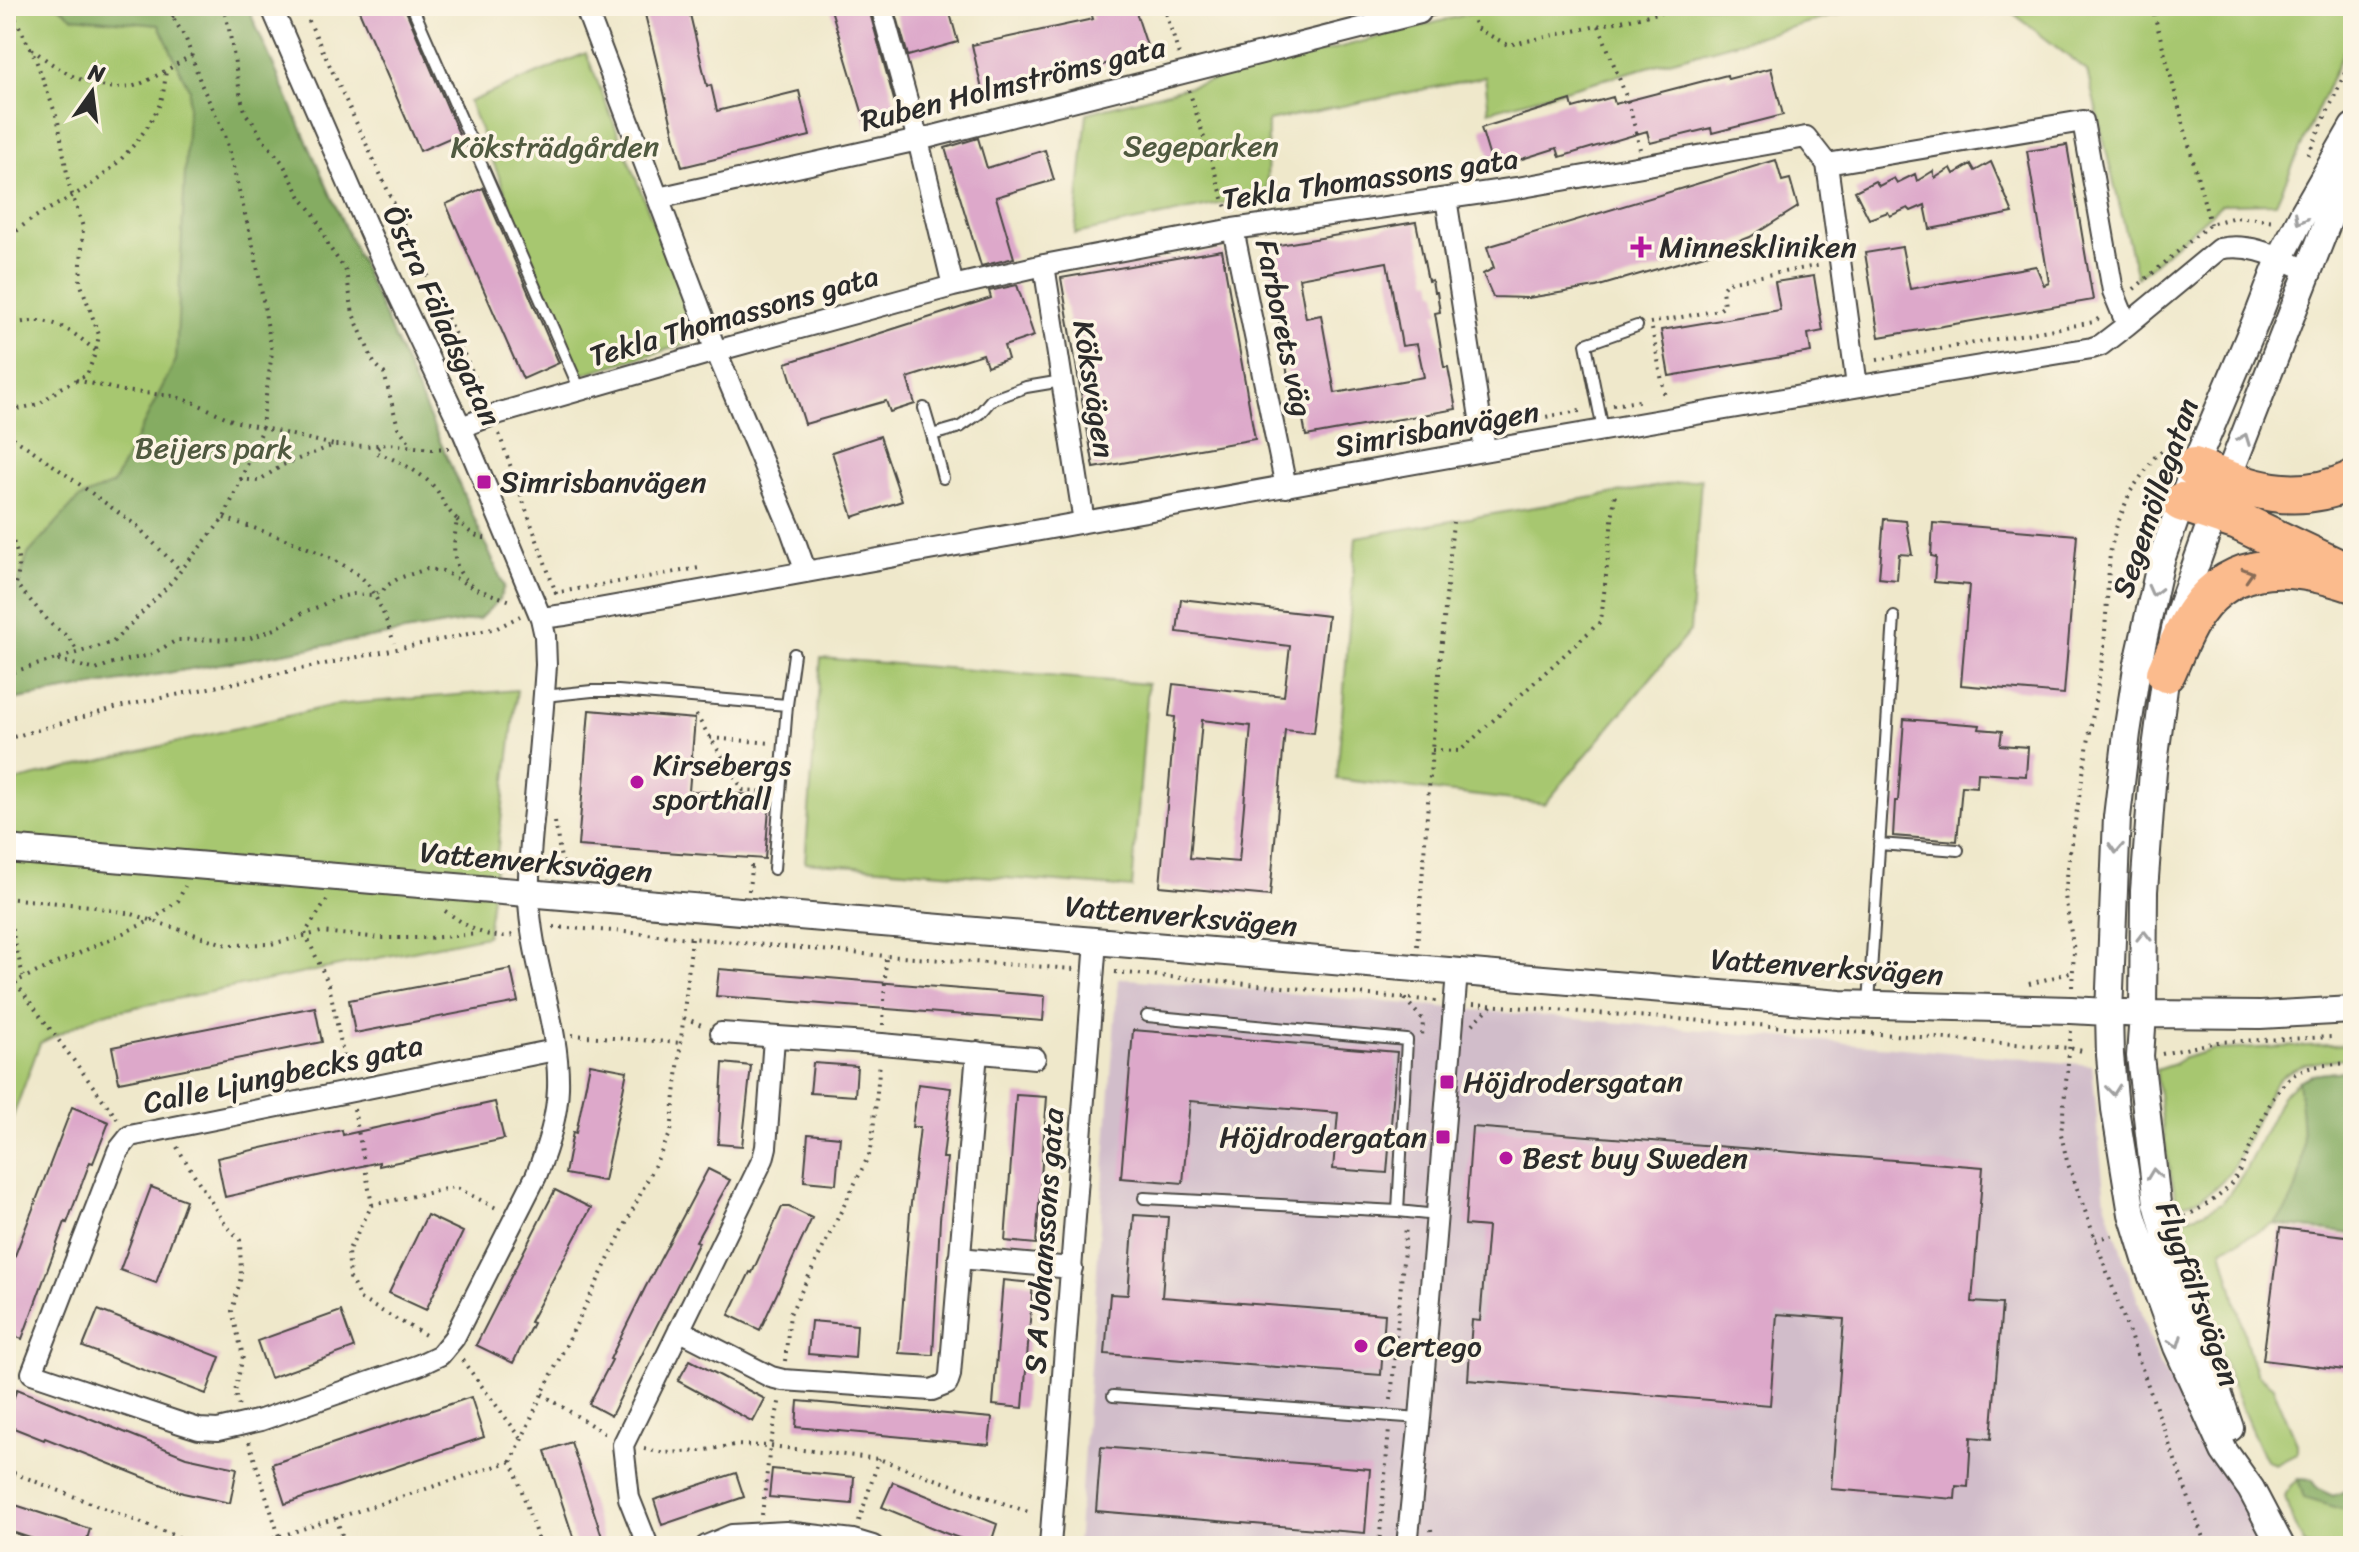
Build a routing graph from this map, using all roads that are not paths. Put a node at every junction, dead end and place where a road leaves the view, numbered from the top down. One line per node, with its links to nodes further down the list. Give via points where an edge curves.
1 (271, 6): 25 (street, Östra Fäladsgatan)
2 (412, 6): 23 (lane)
3 (585, 6): 11 (street)
4 (881, 6): 8 (street)
5 (1448, 6): 6 (lane)
6 (1419, 10): 8 (street, Ruben Holmströms gata)
7 (2353, 127): 14 (street, Segemöllegatan, one-way to 14)
8 (918, 140): 11 (street, Ruben Holmströms gata); 17 (street)
9 (2353, 141): 16 (street, Segemöllegatan)
10 (1827, 164): 12 (street, Tekla Thomassons gata, via 1806,137); 18 (street, via 2083,121 2113,291); 22 (street)
11 (658, 198): 20 (street)
12 (1446, 198): 13 (street, Tekla Thomassons gata); 28 (street)
13 (1233, 229): 15 (street, Tekla Thomassons gata); 31 (street, Farborets väg)
14 (2280, 259): 16 (street, Simrisbanvägen); 18 (street, Simrisbanvägen, via 2246,247 2219,249); 32 (street, Segemöllegatan)
15 (1044, 265): 17 (street, Tekla Thomassons gata); 21 (street, Köksvägen)
16 (2309, 271): 32 (street, Segemöllegatan, one-way to 16)
17 (953, 286): 20 (street, Tekla Thomassons gata)
18 (2127, 325): 22 (street, Simrisbanvägen, via 2092,348)
19 (1637, 326): 26 (lane, via 1586,344)
20 (716, 351): 23 (street, Tekla Thomassons gata); 34 (street)
21 (1062, 381): 27 (lane, via 991,400 960,427); 33 (street, Köksvägen)
22 (1857, 386): 26 (street, Simrisbanvägen)
23 (580, 390): 25 (street, Tekla Thomassons gata)
24 (924, 408): 27 (lane)
25 (461, 427): 36 (street, Östra Fäladsgatan)
26 (1603, 430): 28 (street, Simrisbanvägen)
27 (932, 435): 29 (lane)
28 (1485, 450): 31 (street, Simrisbanvägen)
29 (943, 478)
30 (2353, 480): 32 (highway, via 2310,494 2241,486)
31 (1286, 487): 33 (street, Simrisbanvägen)
32 (2204, 491): 35 (highway); 39 (street, Segemöllegatan); 51 (street, Segemöllegatan, one-way to 51, via 2161,560 2127,733 2117,817)
33 (1084, 522): 34 (street, Simrisbanvägen)
34 (806, 572): 36 (street, Simrisbanvägen, via 565,615)
35 (2353, 580): 39 (highway, one-way to 35, via 2196,612 2219,587 2243,574 2304,569)
36 (531, 609): 40 (street, Östra Fäladsgatan, via 545,636)
37 (1894, 617): 42 (lane)
38 (794, 654): 41 (lane)
39 (2166, 673): 52 (street, Segemöllegatan, one-way to 39, via 2144,891)
40 (544, 696): 41 (lane, via 618,691); 46 (street, Östra Fäladsgatan)
41 (787, 705): 45 (lane)
42 (1879, 844): 44 (lane); 49 (lane)
43 (6, 849): 46 (street, Vattenverksvägen)
44 (1958, 850)
45 (774, 869)
46 (528, 894): 47 (street, Vattenverksvägen); 56 (street)
47 (1096, 941): 48 (street, Vattenverksvägen); 63 (street, S A Johanssons gata)
48 (1457, 972): 49 (street, Vattenverksvägen); 61 (street)
49 (1869, 1005): 51 (street, Vattenverksvägen)
50 (2353, 1010): 52 (street, Vattenverksvägen)
51 (2109, 1013): 52 (street, Vattenverksvägen); 67 (street, Flygfältsvägen, one-way to 67, via 2115,1109 2132,1214 2177,1347 2224,1451)
52 (2143, 1014): 67 (street, Flygfältsvägen, one-way to 52, via 2157,1203 2140,1056)
53 (1147, 1016): 60 (lane, via 1407,1040)
54 (721, 1033): 55 (street)
55 (774, 1038): 57 (street); 64 (street, via 763,1159)
56 (553, 1042): 56 (street, Calle Ljungbecks gata, via 558,1087 536,1176 440,1355 218,1430 199,1429 32,1373 118,1151 130,1136)
57 (977, 1052): 58 (street); 62 (street)
58 (1035, 1058)
59 (1144, 1198): 60 (lane)
60 (1403, 1211): 61 (lane)
61 (1437, 1215): 66 (street)
62 (959, 1258): 63 (street); 64 (street, via 950,1375 947,1384 932,1390 783,1380)
63 (1072, 1268): 71 (street, S A Johanssons gata)
64 (679, 1330): 69 (street, via 623,1445 629,1498)
65 (1113, 1396): 66 (lane)
66 (1420, 1418): 72 (street)
67 (2251, 1489): 73 (street, Flygfältsvägen)
68 (863, 1543): 70 (street, via 786,1532 732,1535)
69 (648, 1546)
70 (706, 1546)
71 (1050, 1546)
72 (1407, 1546)
73 (2281, 1546)

